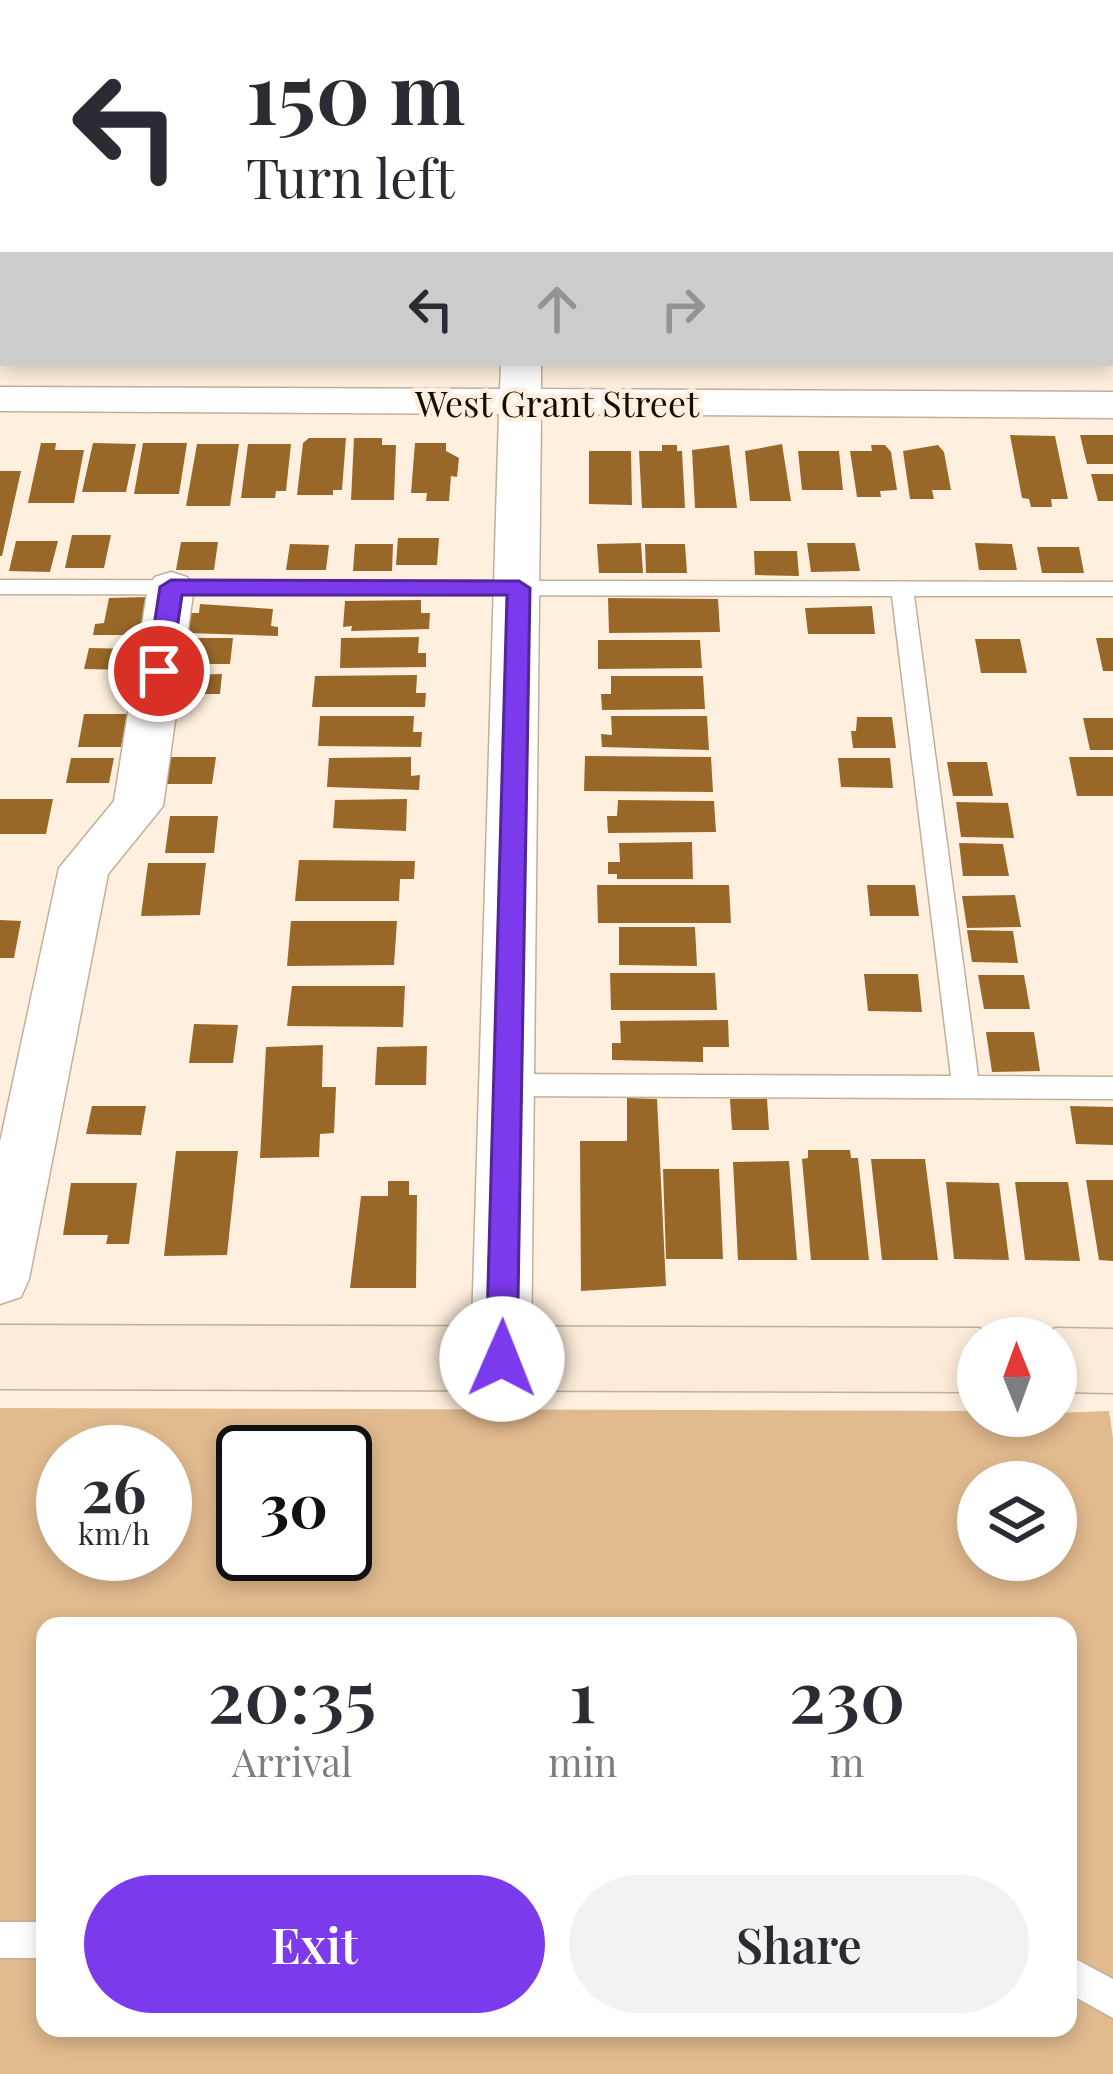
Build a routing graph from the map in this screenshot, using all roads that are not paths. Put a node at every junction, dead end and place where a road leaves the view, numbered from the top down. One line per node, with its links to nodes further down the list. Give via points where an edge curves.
1 (520, 382): 2 (street, West Grant Street); 3 (street, West Grant Street); 6 (street)
2 (0, 399)
3 (1113, 405)
4 (0, 587): 5 (lane)
5 (171, 587): 6 (lane); 12 (street, via 138,806 84,868)
6 (519, 588): 7 (lane); 9 (street)
7 (902, 588): 8 (lane); 10 (lane)
8 (1113, 589)
9 (508, 1085): 10 (lane); 14 (street)
10 (967, 1087): 11 (lane)
11 (1113, 1088)
12 (0, 1280)
13 (0, 1357): 14 (main road)
14 (502, 1359): 15 (main road)
15 (957, 1360)
16 (1077, 1360): 17 (main road)
17 (1113, 1360)
18 (0, 1940): 19 (lane)
19 (36, 1940)
20 (1077, 1978): 21 (lane)
21 (1113, 2000)

